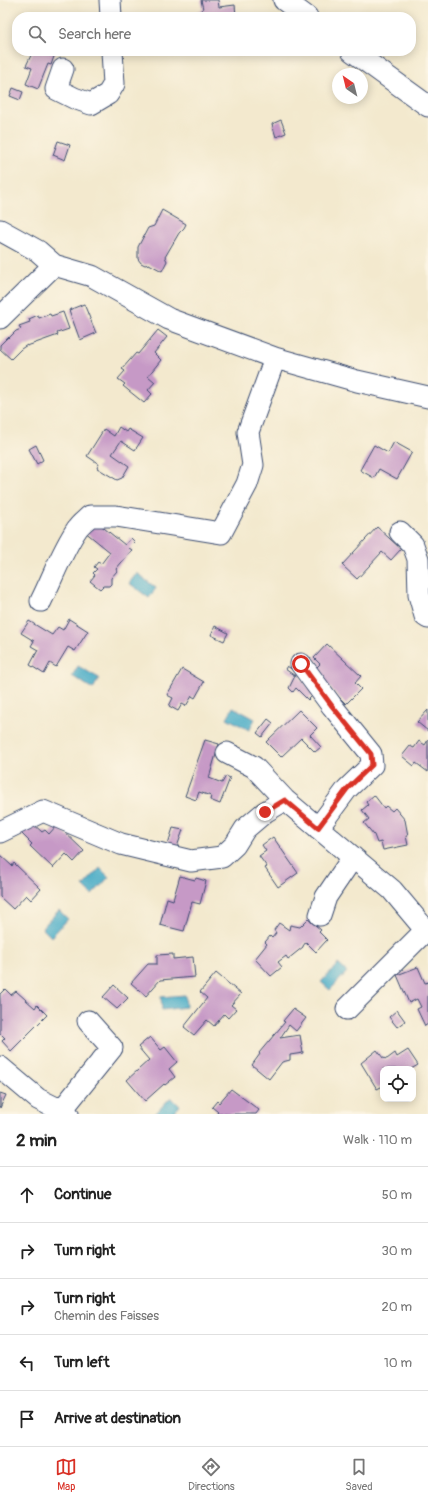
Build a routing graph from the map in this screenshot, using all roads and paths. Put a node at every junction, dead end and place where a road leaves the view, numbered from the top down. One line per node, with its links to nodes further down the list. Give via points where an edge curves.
1 (110, 0): 3 (street)
2 (284, 0): 4 (street)
3 (111, 12)
4 (300, 12)
5 (112, 56): 7 (street, via 114,84 108,94 91,104 56,89)
6 (359, 56): 8 (street)
7 (64, 69)
8 (428, 106)
9 (0, 230): 10 (street, via 38,251)
10 (54, 264): 11 (street); 12 (street, via 92,276 169,319)
11 (0, 318)
12 (275, 358): 13 (street, via 357,381); 15 (street, via 248,432 253,464 247,484 221,532 116,516 90,516 78,528 62,554)
13 (427, 395)
14 (400, 532): 16 (street, via 413,545 418,559 419,595 425,616)
15 (41, 601)
16 (428, 618)
17 (301, 664): 20 (street, via 371,754 372,765 347,789)
18 (227, 753): 19 (street, via 254,767)
19 (285, 800): 20 (street); 21 (street, via 265,812 246,829 222,857 191,861 121,844 43,811)
20 (318, 828): 22 (street)
21 (0, 832)
22 (353, 857): 23 (street, via 326,897); 24 (street, via 392,890)
23 (320, 915)
24 (427, 931): 25 (street)
25 (347, 1009)
26 (88, 1022): 29 (street, via 112,1048)
27 (0, 1067): 28 (street)
28 (34, 1106): 29 (street)
29 (64, 1113)

